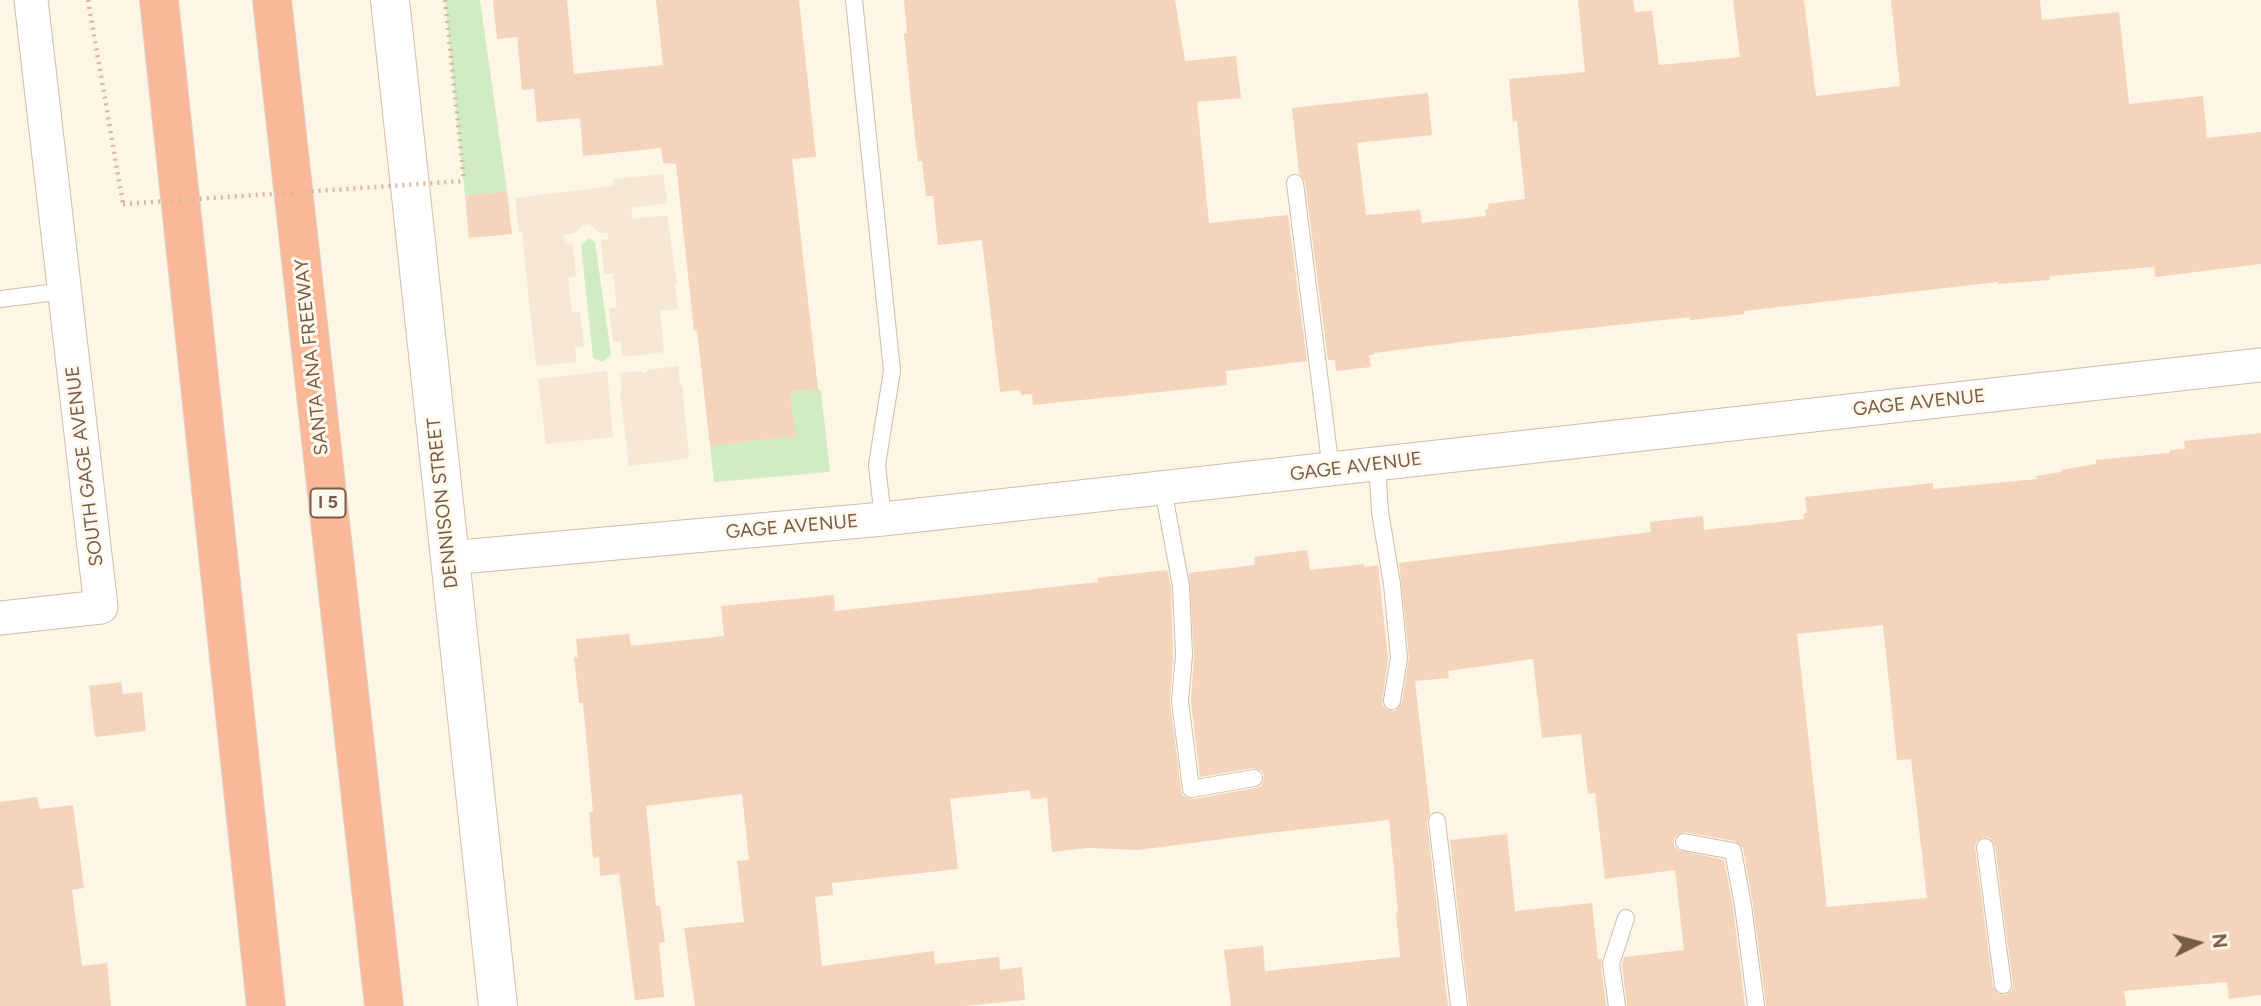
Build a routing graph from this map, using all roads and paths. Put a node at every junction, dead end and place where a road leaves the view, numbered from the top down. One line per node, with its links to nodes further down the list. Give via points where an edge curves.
1 (31, 0): 9 (street, SOUTH GAGE AVENUE)
2 (159, 0): 25 (highway)
3 (272, 0): 26 (highway, SANTA ANA FREEWAY / I 5)
4 (390, 0): 16 (street, DENNISON STREET)
5 (445, 0): 7 (path, bridge, via 464,181 123,204)
6 (854, 0): 15 (lane, via 892,371 877,465)
7 (89, 1)
8 (1295, 183): 13 (lane)
9 (65, 291): 10 (lane); 17 (street, SOUTH GAGE AVENUE, via 102,607)
10 (0, 299)
11 (2261, 365): 12 (street, GAGE AVENUE)
12 (1377, 464): 13 (street, GAGE AVENUE); 18 (lane, via 1399,658)
13 (1331, 470): 14 (street, GAGE AVENUE)
14 (1163, 489): 15 (street, GAGE AVENUE); 19 (lane, via 1181,586 1184,654 1180,701 1191,789)
15 (883, 519): 16 (street, GAGE AVENUE)
16 (449, 558): 27 (street, DENNISON STREET)
17 (0, 618)
18 (1392, 701)
19 (1254, 778)
20 (1437, 821): 28 (lane)
21 (1684, 842): 30 (lane, via 1733,851)
22 (1985, 847): 24 (lane)
23 (1626, 918): 29 (lane, via 1611,964)
24 (2003, 985)
25 (266, 1006)
26 (384, 1006)
27 (498, 1006)
28 (1459, 1006)
29 (1617, 1006)
30 (1756, 1006)

